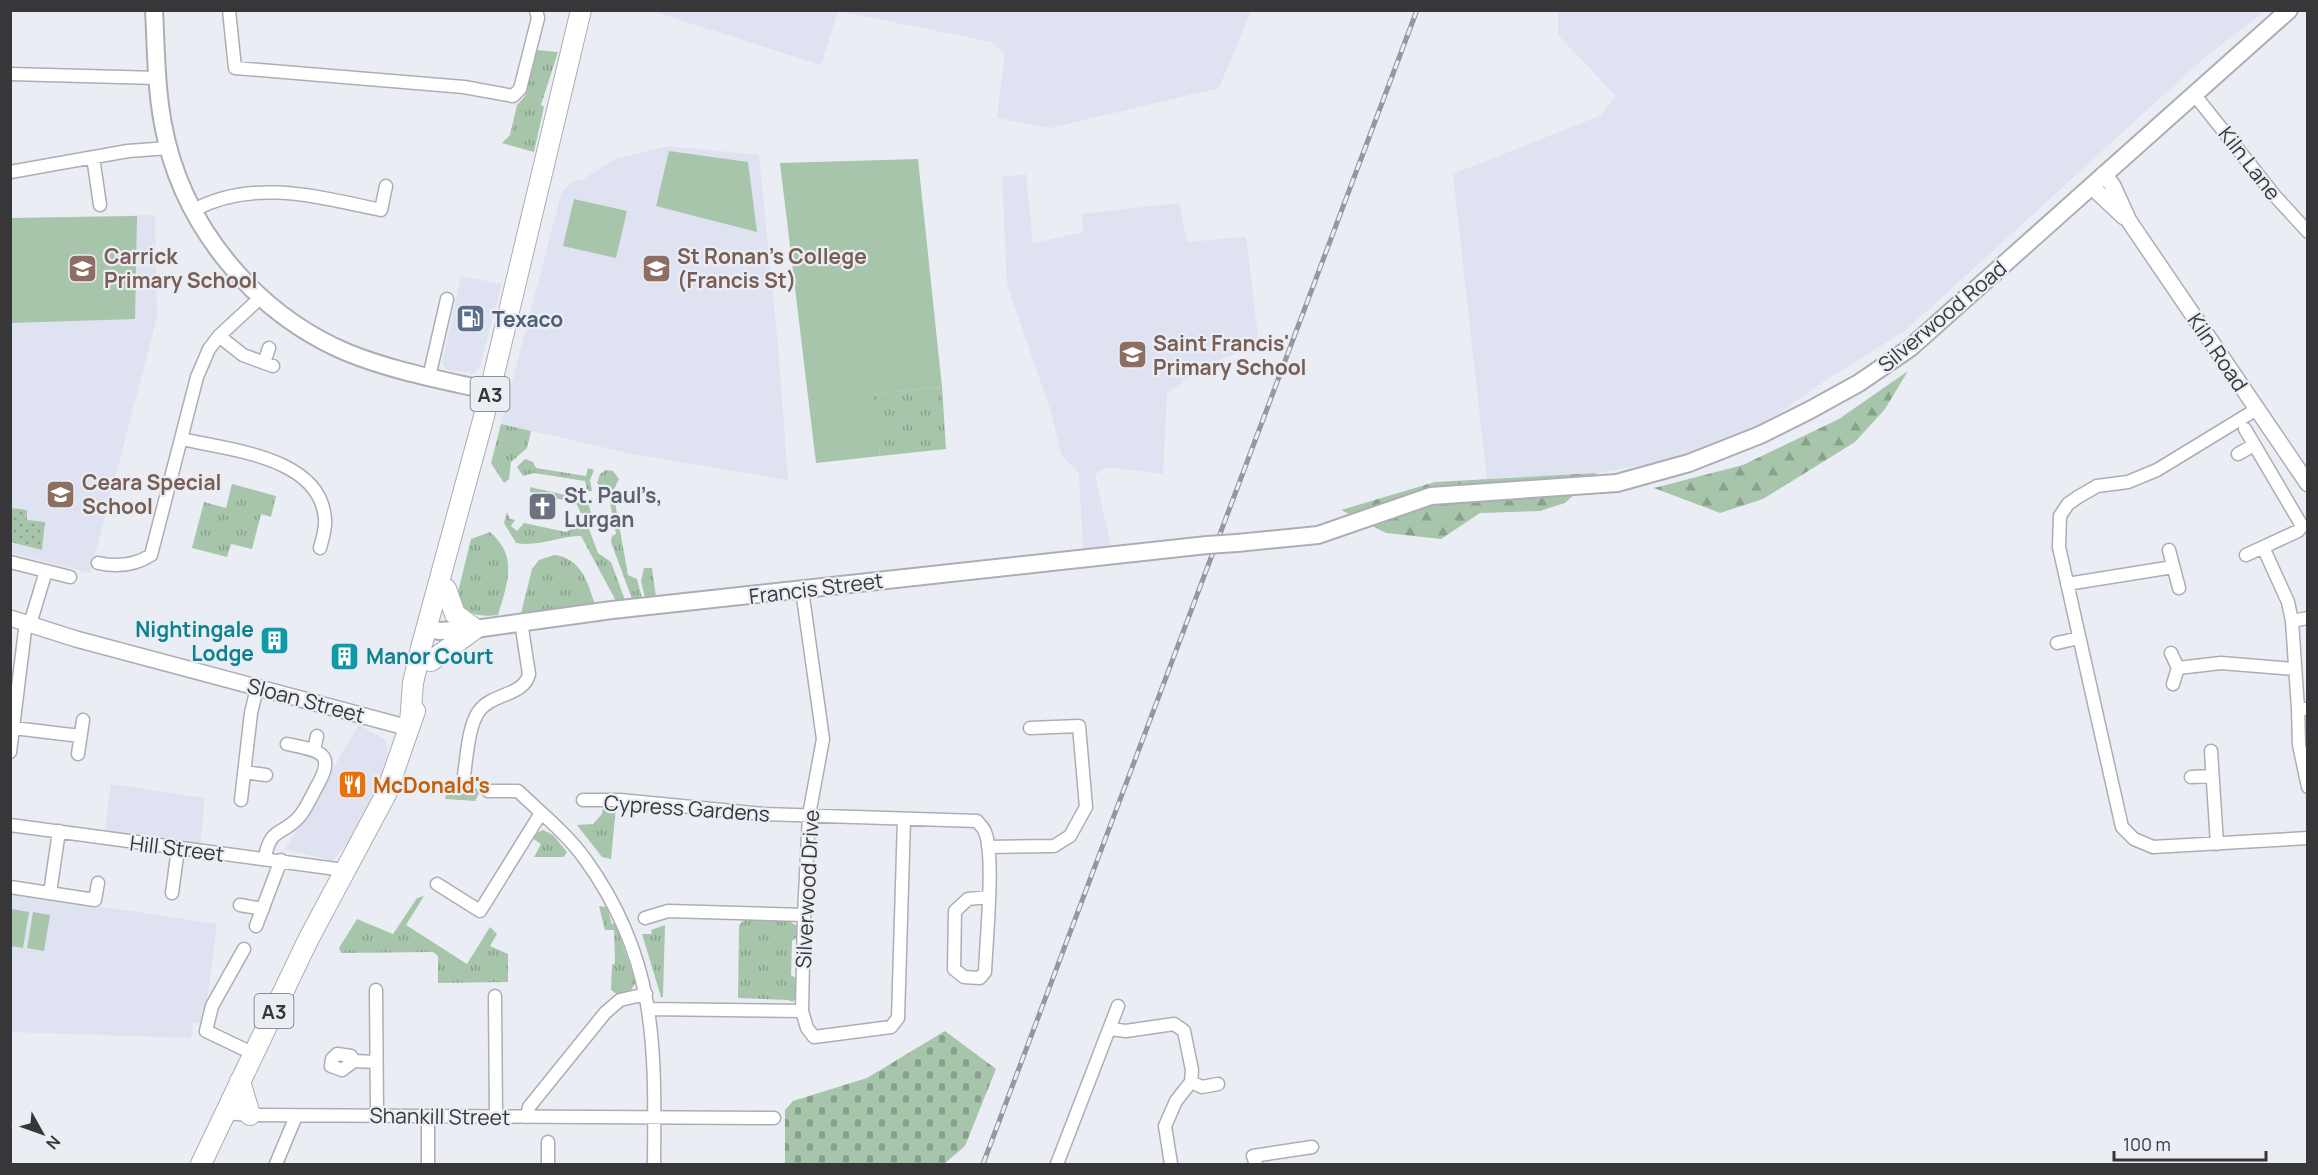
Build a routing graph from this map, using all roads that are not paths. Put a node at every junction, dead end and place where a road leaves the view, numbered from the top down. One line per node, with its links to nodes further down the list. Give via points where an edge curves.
1 (154, 10): 7 (main road)
2 (229, 10): 3 (street, via 236,68 464,87 513,96 520,89 538,18)
3 (536, 10)
4 (581, 10): 24 (highway, A3)
5 (2289, 10): 8 (main road, Silverwood Road)
6 (10, 74): 7 (street)
7 (158, 78): 9 (main road)
8 (2194, 94): 12 (main road, Silverwood Road); 18 (street, Kiln Lane)
9 (169, 148): 10 (street); 16 (main road)
10 (93, 157): 11 (street); 15 (street)
11 (10, 172)
12 (2104, 174): 14 (main road, Silverwood Road); 17 (street, Kiln Road)
13 (386, 186): 16 (street, via 381,210 310,195 260,192 215,199)
14 (2091, 186): 17 (street, Kiln Road); 31 (main road, Silverwood Road, bridge, via 1910,348 1859,383 1760,435 1689,463 1617,483 1431,496 1318,535)
15 (100, 205)
16 (194, 210): 19 (main road, via 219,253)
17 (2129, 221): 25 (street, Kiln Road)
18 (2307, 232)
19 (260, 298): 21 (street); 23 (main road, via 296,326 330,344 377,363)
20 (447, 299): 23 (street)
21 (219, 336): 22 (street, via 243,355 269,365); 27 (street, via 197,377)
22 (269, 348)
23 (429, 377): 24 (main road)
24 (490, 391): 35 (highway, A3)
25 (2257, 409): 30 (street, Kiln Road); 42 (street, via 2157,470 2128,482 2097,486 2068,504 2058,529)
26 (2245, 429): 28 (street)
27 (182, 439): 33 (street, via 297,472 320,501 325,521); 38 (street, via 151,555 133,564)
28 (2254, 445): 29 (street); 32 (street, via 2302,526)
29 (2238, 454)
30 (2307, 484)
31 (1207, 545): 45 (main road, Francis Street)
32 (2263, 547): 36 (street); 48 (street, via 2288,602)
33 (320, 548)
34 (2169, 550): 39 (street)
35 (449, 551): 44 (highway, A3); 51 (highway, A3)
36 (2246, 555)
37 (10, 562): 40 (street)
38 (98, 563)
39 (2174, 567): 42 (street); 43 (street)
40 (46, 570): 41 (street); 50 (street)
41 (70, 577)
42 (2067, 584): 53 (street)
43 (2179, 588)
44 (446, 589): 51 (highway, A3); 52 (highway, via 455,614)
45 (802, 590): 49 (main road, Francis Street); 83 (street, Silverwood Drive, via 823,739)
46 (10, 618): 50 (street, Sloan Street)
47 (2307, 618): 48 (street)
48 (2292, 621): 58 (street)
49 (521, 622): 52 (main road, Francis Street); 74 (street, via 528,681 478,712)
50 (28, 623): 60 (street, Sloan Street); 64 (street)
51 (432, 629): 52 (main road, Francis Street); 56 (highway, A3); 63 (highway, A3, via 412,683)
52 (475, 629): 56 (highway)
53 (2079, 638): 54 (street); 88 (street, via 2122,827 2134,839 2153,847)
54 (2057, 643)
55 (2171, 653): 57 (street)
56 (431, 661): 63 (highway, A3)
57 (2178, 668): 58 (street, via 2221,663); 59 (street)
58 (2294, 669): 61 (street)
59 (2173, 684)
60 (257, 688): 63 (street, Sloan Street); 73 (street)
61 (2303, 709): 78 (street, via 2300,745)
62 (83, 720): 66 (street)
63 (410, 725): 93 (highway, A3, via 386,794)
64 (14, 728): 66 (street); 71 (street)
65 (1030, 728): 89 (street, via 1078,725 1086,807 1070,836 1054,846)
66 (80, 736): 72 (street)
67 (317, 736): 69 (street)
68 (287, 744): 69 (street)
69 (314, 750): 91 (street, via 326,759 326,771 299,818 271,837)
70 (2211, 751): 76 (street)
71 (10, 752)
72 (78, 754)
73 (244, 772): 75 (street); 80 (street)
74 (467, 772)
75 (266, 776)
76 (2212, 776): 77 (street); 88 (street)
77 (2191, 777)
78 (2307, 787)
79 (488, 791): 82 (street, via 518,791)
80 (241, 800)
81 (583, 800): 83 (street, Cypress Gardens)
82 (541, 813): 95 (street, via 480,911); 107 (street, via 581,854 617,911)
83 (809, 815): 84 (street, Cypress Gardens); 102 (street, Silverwood Drive)
84 (904, 819): 89 (street, Cypress Gardens, via 977,821 985,831); 111 (street, via 896,1023 821,1038 814,1037 807,1028)
85 (10, 825): 86 (street, Hill Street)
86 (58, 831): 90 (street, Hill Street); 97 (street)
87 (2307, 838): 88 (street)
88 (2217, 844)
89 (988, 846): 99 (street)
90 (178, 849): 91 (street, Hill Street); 98 (street)
91 (265, 858): 92 (street, Hill Street)
92 (281, 860): 93 (street, Hill Street); 101 (street)
93 (344, 870): 113 (highway, A3)
94 (98, 883): 97 (street, via 96,900)
95 (437, 884)
96 (10, 887): 97 (street)
97 (50, 893)
98 (172, 894)
99 (988, 897): 99 (street, via 985,972 980,978 964,977 954,969 955,911 968,899)
100 (240, 905): 101 (street)
101 (263, 909): 104 (street)
102 (804, 915): 103 (street, via 668,911); 111 (street, Silverwood Drive)
103 (645, 918)
104 (256, 926)
105 (244, 949): 113 (street, via 212,1006 207,1031)
106 (376, 990): 115 (street)
107 (646, 994): 110 (street); 124 (street, via 620,1000 605,1013 529,1107)
108 (495, 996): 125 (street)
109 (1118, 1006): 112 (street)
110 (649, 1009): 111 (street); 126 (street, via 655,1058)
111 (802, 1011)
112 (1110, 1029): 117 (street, via 1179,1025 1184,1031); 135 (street)
113 (254, 1054): 116 (highway, A3)
114 (354, 1061): 115 (street)
115 (376, 1062): 120 (street)
116 (240, 1082): 119 (highway, A3); 121 (highway)
117 (1191, 1082): 118 (street, via 1202,1087); 136 (street, via 1176,1101 1165,1126)
118 (1218, 1084)
119 (225, 1113): 121 (street, Shankill Street); 130 (highway, A3)
120 (377, 1114): 122 (street, Shankill Street); 123 (street, Shankill Street)
121 (250, 1115): 122 (street, Shankill Street)
122 (296, 1116): 131 (street)
123 (428, 1116): 125 (street, Shankill Street); 132 (street)
124 (527, 1117): 125 (street, Shankill Street); 126 (street, Shankill Street)
125 (496, 1118)
126 (654, 1118): 127 (street, Shankill Street); 134 (street)
127 (774, 1118)
128 (548, 1142): 133 (street)
129 (1312, 1147): 137 (street, via 1253,1156)
130 (201, 1164)
131 (276, 1164)
132 (428, 1164)
133 (548, 1164)
134 (654, 1164)
135 (1057, 1164)
136 (1171, 1164)
137 (1256, 1164)

